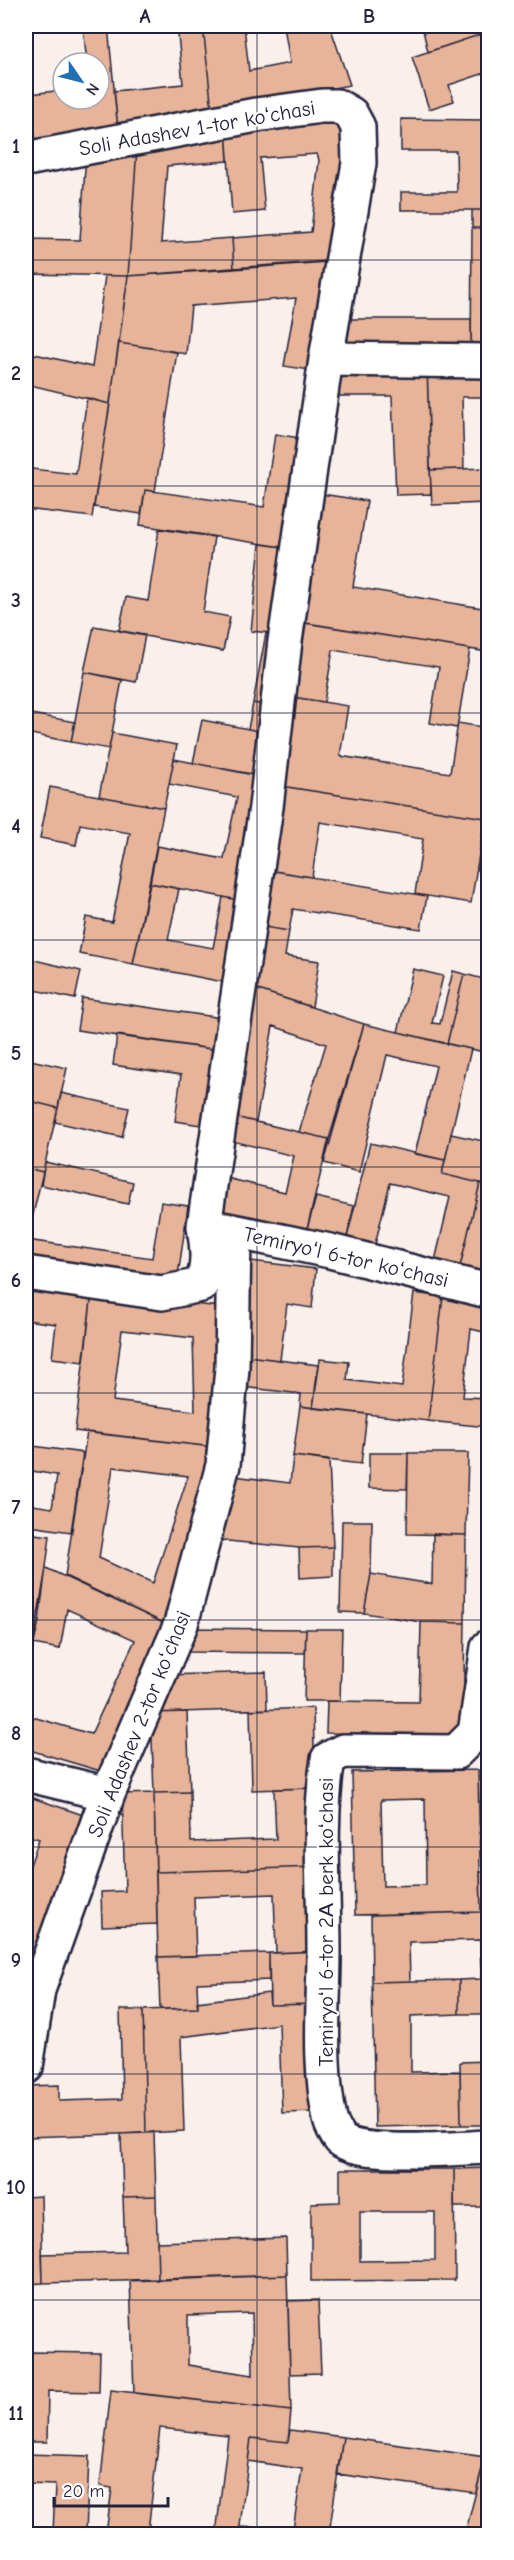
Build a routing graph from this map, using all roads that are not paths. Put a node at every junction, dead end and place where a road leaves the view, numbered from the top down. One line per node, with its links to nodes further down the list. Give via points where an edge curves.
1 (26, 159): 2 (street, Soli Adashev 1-tor koʻchasi, via 256,115 337,106 351,114 358,127 359,163)
2 (326, 359): 3 (street); 4 (street, Soli Adashev 1-tor koʻchasi, via 285,641)
3 (489, 361)
4 (219, 1229): 5 (street, via 207,1252 201,1285 179,1291 162,1293); 6 (street, Temiryoʻl 6-tor koʻchasi, via 330,1251); 9 (street, Soli Adashev 2-tor koʻchasi, via 231,1368 223,1465 181,1624)
5 (26, 1273)
6 (489, 1291)
7 (489, 1647): 11 (street, Temiryoʻl 6-tor 2А berk koʻchasi, via 475,1733 456,1752 344,1750 328,1759 324,1781 324,2053 330,2121 340,2139 354,2146)
8 (26, 1774): 9 (street)
9 (108, 1794): 10 (street, Soli Adashev 2-tor koʻchasi, via 38,1990)
10 (26, 2067)
11 (489, 2147)

